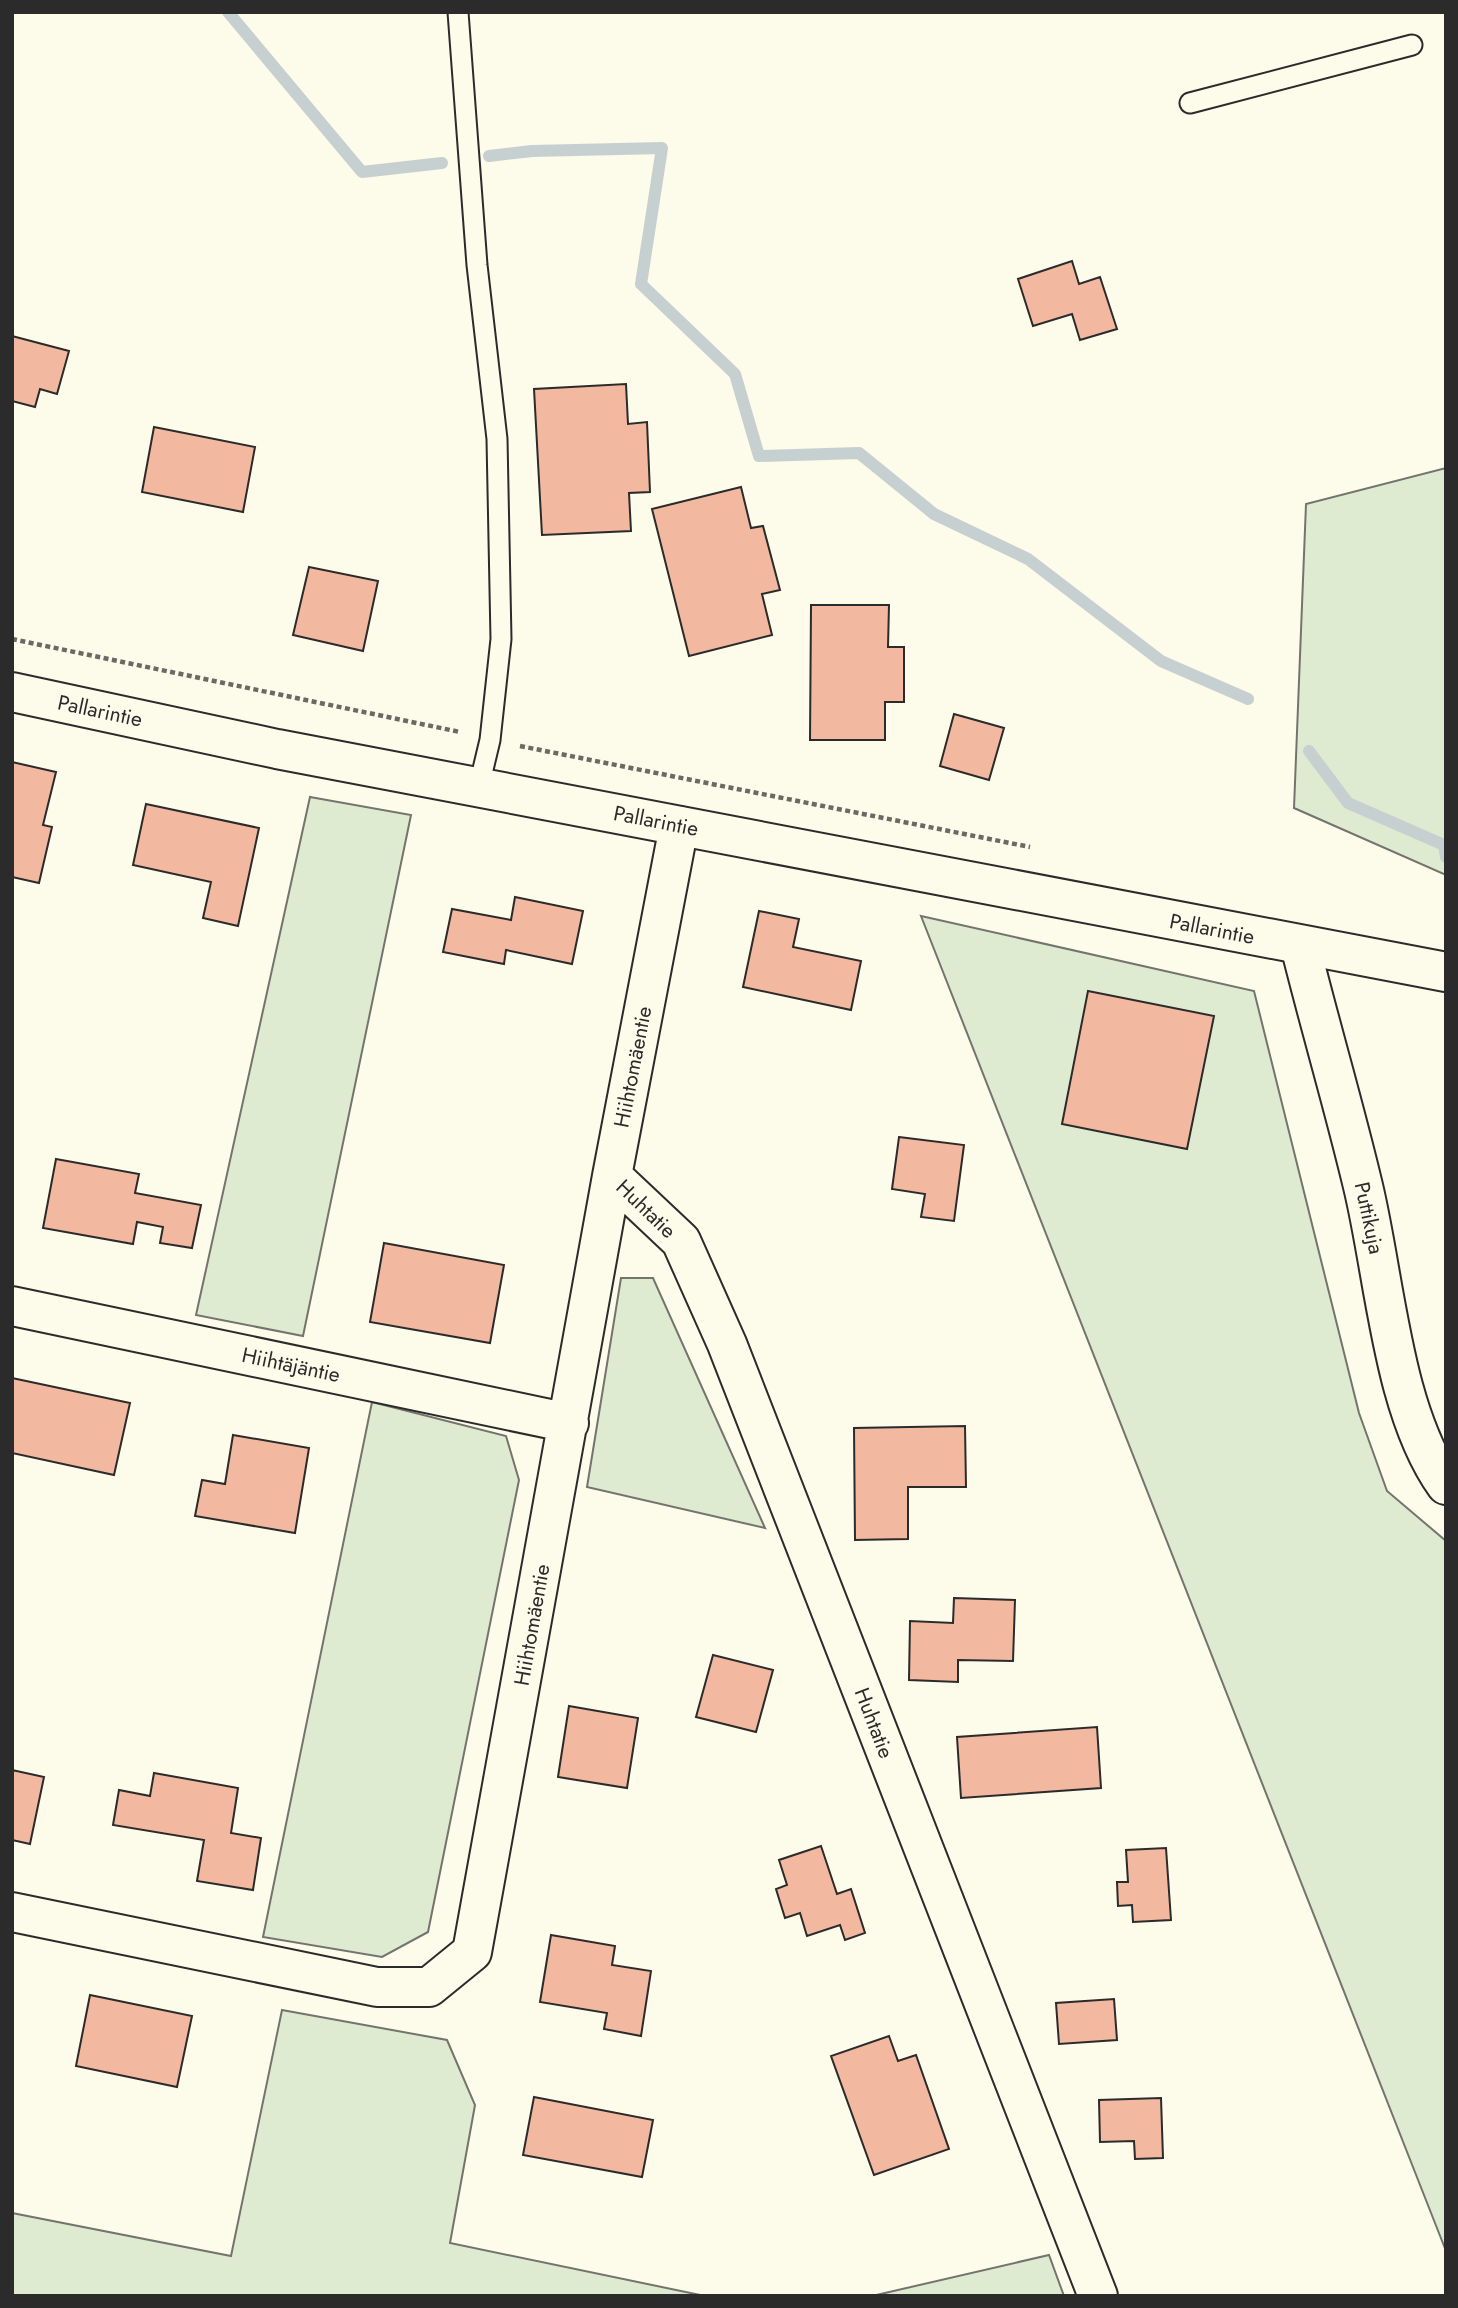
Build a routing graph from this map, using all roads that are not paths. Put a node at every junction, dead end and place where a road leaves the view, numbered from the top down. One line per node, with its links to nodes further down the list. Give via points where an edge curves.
1 (458, 12): 5 (lane, via 477,265 497,439 500,639)
2 (1412, 45): 3 (lane)
3 (1190, 103)
4 (12, 692): 5 (street, Pallarintie, via 277,749)
5 (479, 786): 6 (street, Pallarintie)
6 (679, 826): 7 (street, Pallarintie); 9 (street, Hiihtomäentie)
7 (1300, 945): 8 (street, Pallarintie); 12 (street, Puttikuja, via 1364,1187 1411,1418)
8 (1446, 972)
9 (612, 1176): 11 (street, Hiihtomäentie); 14 (street, Huhtatie, via 681,1241 727,1344)
10 (12, 1306): 11 (street, Hiihtäjäntie)
11 (569, 1423): 13 (street, Hiihtomäentie, via 472,1952 429,1987 376,1987)
12 (1446, 1485)
13 (12, 1912)
14 (1098, 2296)

